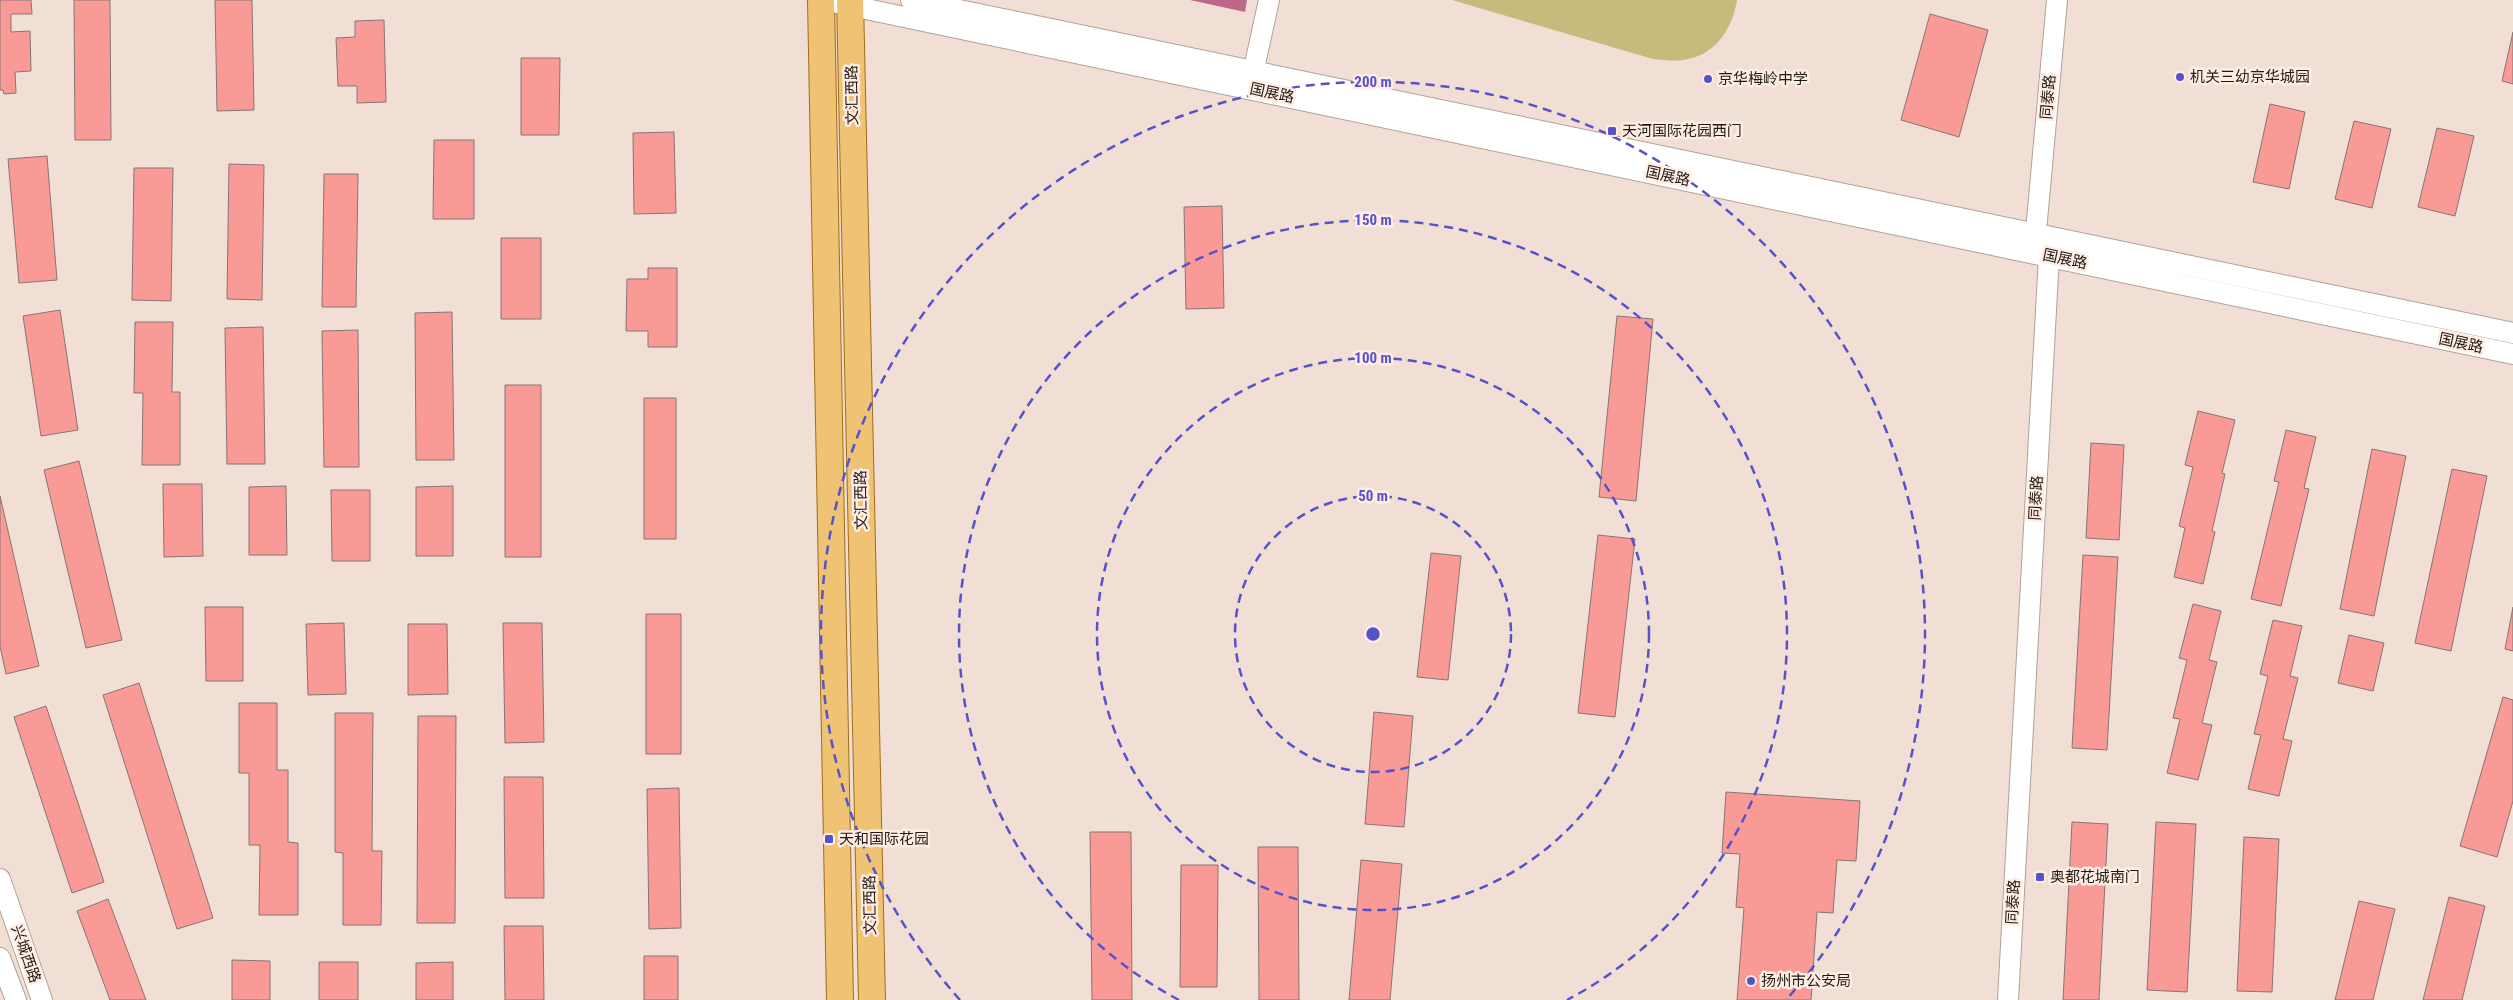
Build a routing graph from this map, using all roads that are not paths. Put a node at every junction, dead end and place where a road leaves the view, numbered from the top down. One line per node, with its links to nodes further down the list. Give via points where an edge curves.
1 (822, 0): 5 (street, 国展路); 15 (main road, 文汇西路)
2 (911, 0): 6 (street, 国展路)
3 (1269, 0): 6 (street)
4 (2057, 0): 7 (street, 同泰路)
5 (850, 3): 8 (street, 国展路); 16 (main road, 文汇西路)
6 (1254, 73): 7 (street, 国展路)
7 (2036, 231): 8 (street); 9 (street, 国展路)
8 (2050, 256): 10 (street, 国展路); 17 (street, 同泰路)
9 (2513, 333)
10 (2513, 354)
11 (0, 879): 14 (street, 兴城西路)
12 (0, 958): 13 (street, 兴城西路)
13 (10, 996)
14 (42, 1000)
15 (840, 1000)
16 (872, 1000)
17 (2008, 1000)

